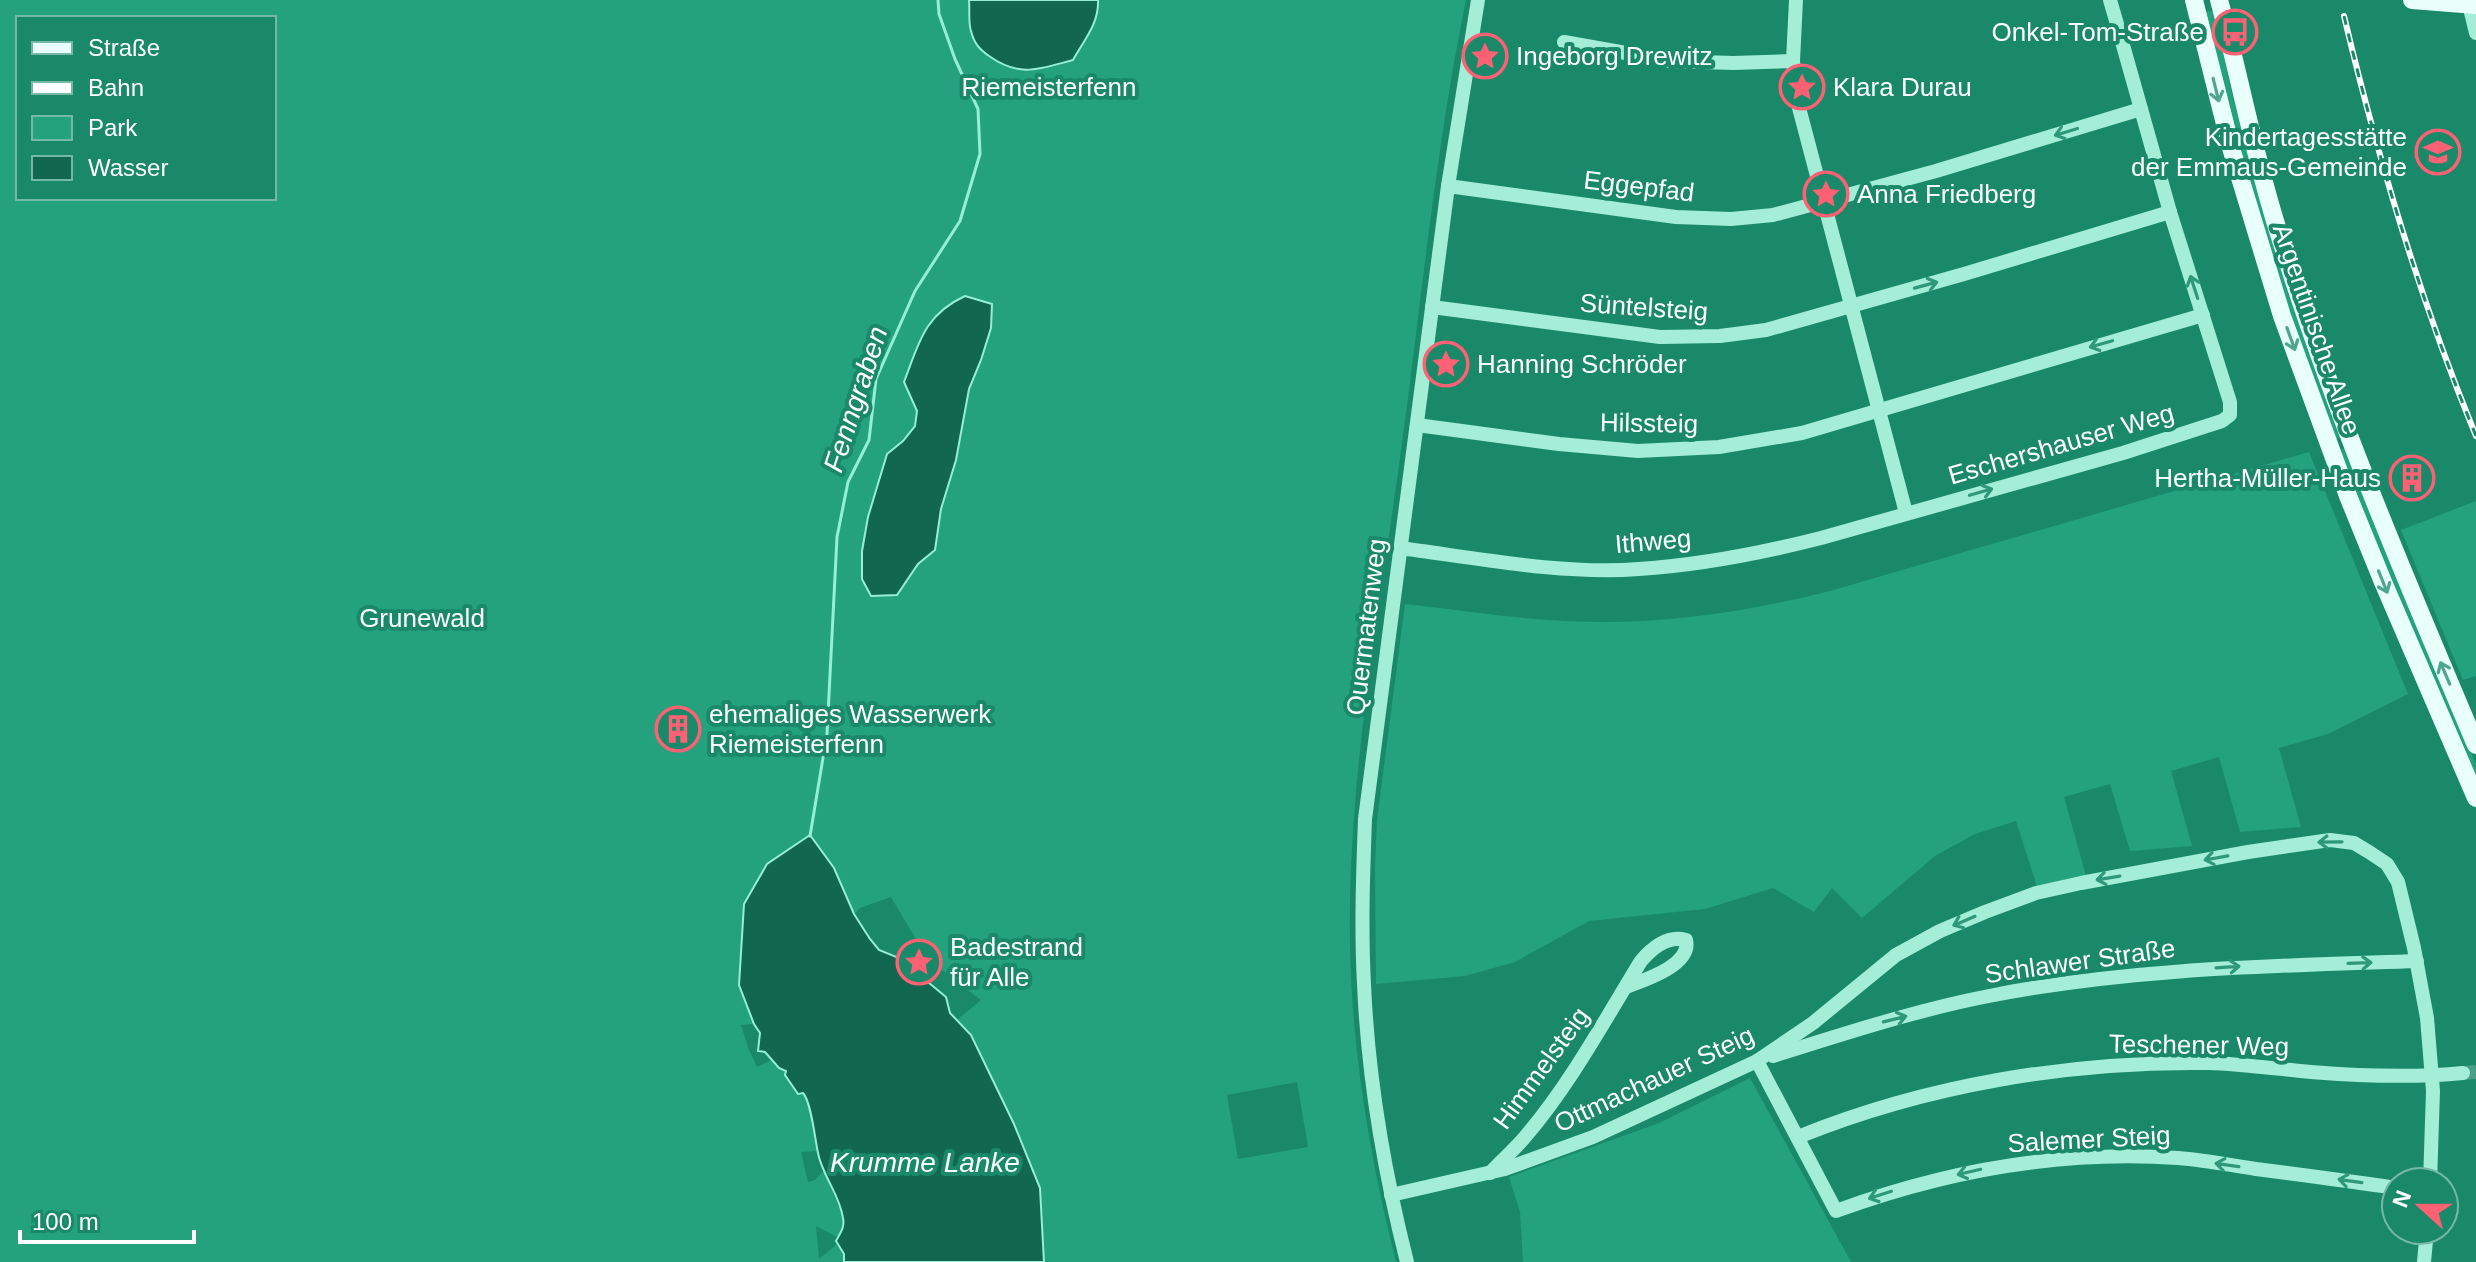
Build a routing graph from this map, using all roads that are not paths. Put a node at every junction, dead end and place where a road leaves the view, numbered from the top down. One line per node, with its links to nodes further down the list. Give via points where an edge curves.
1 (1478, 0): 12 (street, Quermatenweg)
2 (1796, 0): 10 (street)
3 (2110, 0): 11 (street, Eschershauser Weg)
4 (2194, 0): 23 (main road, Argentinische Allee, one-way to 23, via 2231,148 2282,316 2377,567)
5 (2219, 0): 22 (main road, Argentinische Allee, one-way to 5, via 2362,473 2310,327 2251,139)
6 (2412, 0): 7 (main road)
7 (2471, 3): 8 (street)
8 (2476, 33)
9 (1564, 42): 10 (street, via 1671,61)
10 (1793, 61): 13 (street, via 1798,104)
11 (2141, 109): 13 (street, one-way to 13); 14 (street, Eschershauser Weg)
12 (1448, 186): 13 (street, Eggepfad, via 1676,217 1773,215); 16 (street, Quermatenweg)
13 (1824, 201): 15 (street)
14 (2170, 212): 15 (street, one-way to 14); 17 (street, Eschershauser Weg, one-way to 14)
15 (1850, 306): 16 (street, Süntelsteig, via 1766,330 1690,337); 18 (street)
16 (1432, 307): 19 (street, Quermatenweg)
17 (2203, 315): 18 (street, one-way to 18); 20 (street, Eschershauser Weg, one-way to 17, via 2222,421 2230,415 2230,402)
18 (1878, 410): 19 (street, Hilssteig, via 1761,441 1638,451); 20 (street)
19 (1417, 425): 21 (street, Quermatenweg)
20 (1906, 513): 21 (street, Ithweg, via 1784,548 1639,570 1564,568)
21 (1400, 548): 33 (street, Quermatenweg, via 1365,819 1362,913 1370,1055)
22 (2476, 745)
23 (2476, 798)
24 (2417, 961): 26 (street, Schlawer Straße, one-way to 24, via 2004,993 2096,979 2259,965); 26 (street, Ottmachauer Steig, one-way to 26, via 2398,882 2387,864 2354,843 2330,840 2036,893 1940,931 1896,955); 28 (street)
25 (1626, 987): 31 (street, Himmelsteig, via 1540,1118)
26 (1757, 1061): 29 (street); 31 (street, Ottmachauer Steig, via 1593,1137)
27 (2463, 1073): 28 (street, Teschener Weg)
28 (2432, 1076): 29 (street, Teschener Weg, via 2211,1063 2104,1066 1949,1090); 30 (street)
29 (1798, 1137): 32 (street, Salemer Steig, one-way to 29, via 2179,1158 2101,1158 1977,1170 1836,1211)
30 (2430, 1166)
31 (1489, 1173): 33 (street, Ottmachauer Steig)
32 (2380, 1186)
33 (1391, 1195): 34 (street, Quermatenweg)
34 (1407, 1262)

